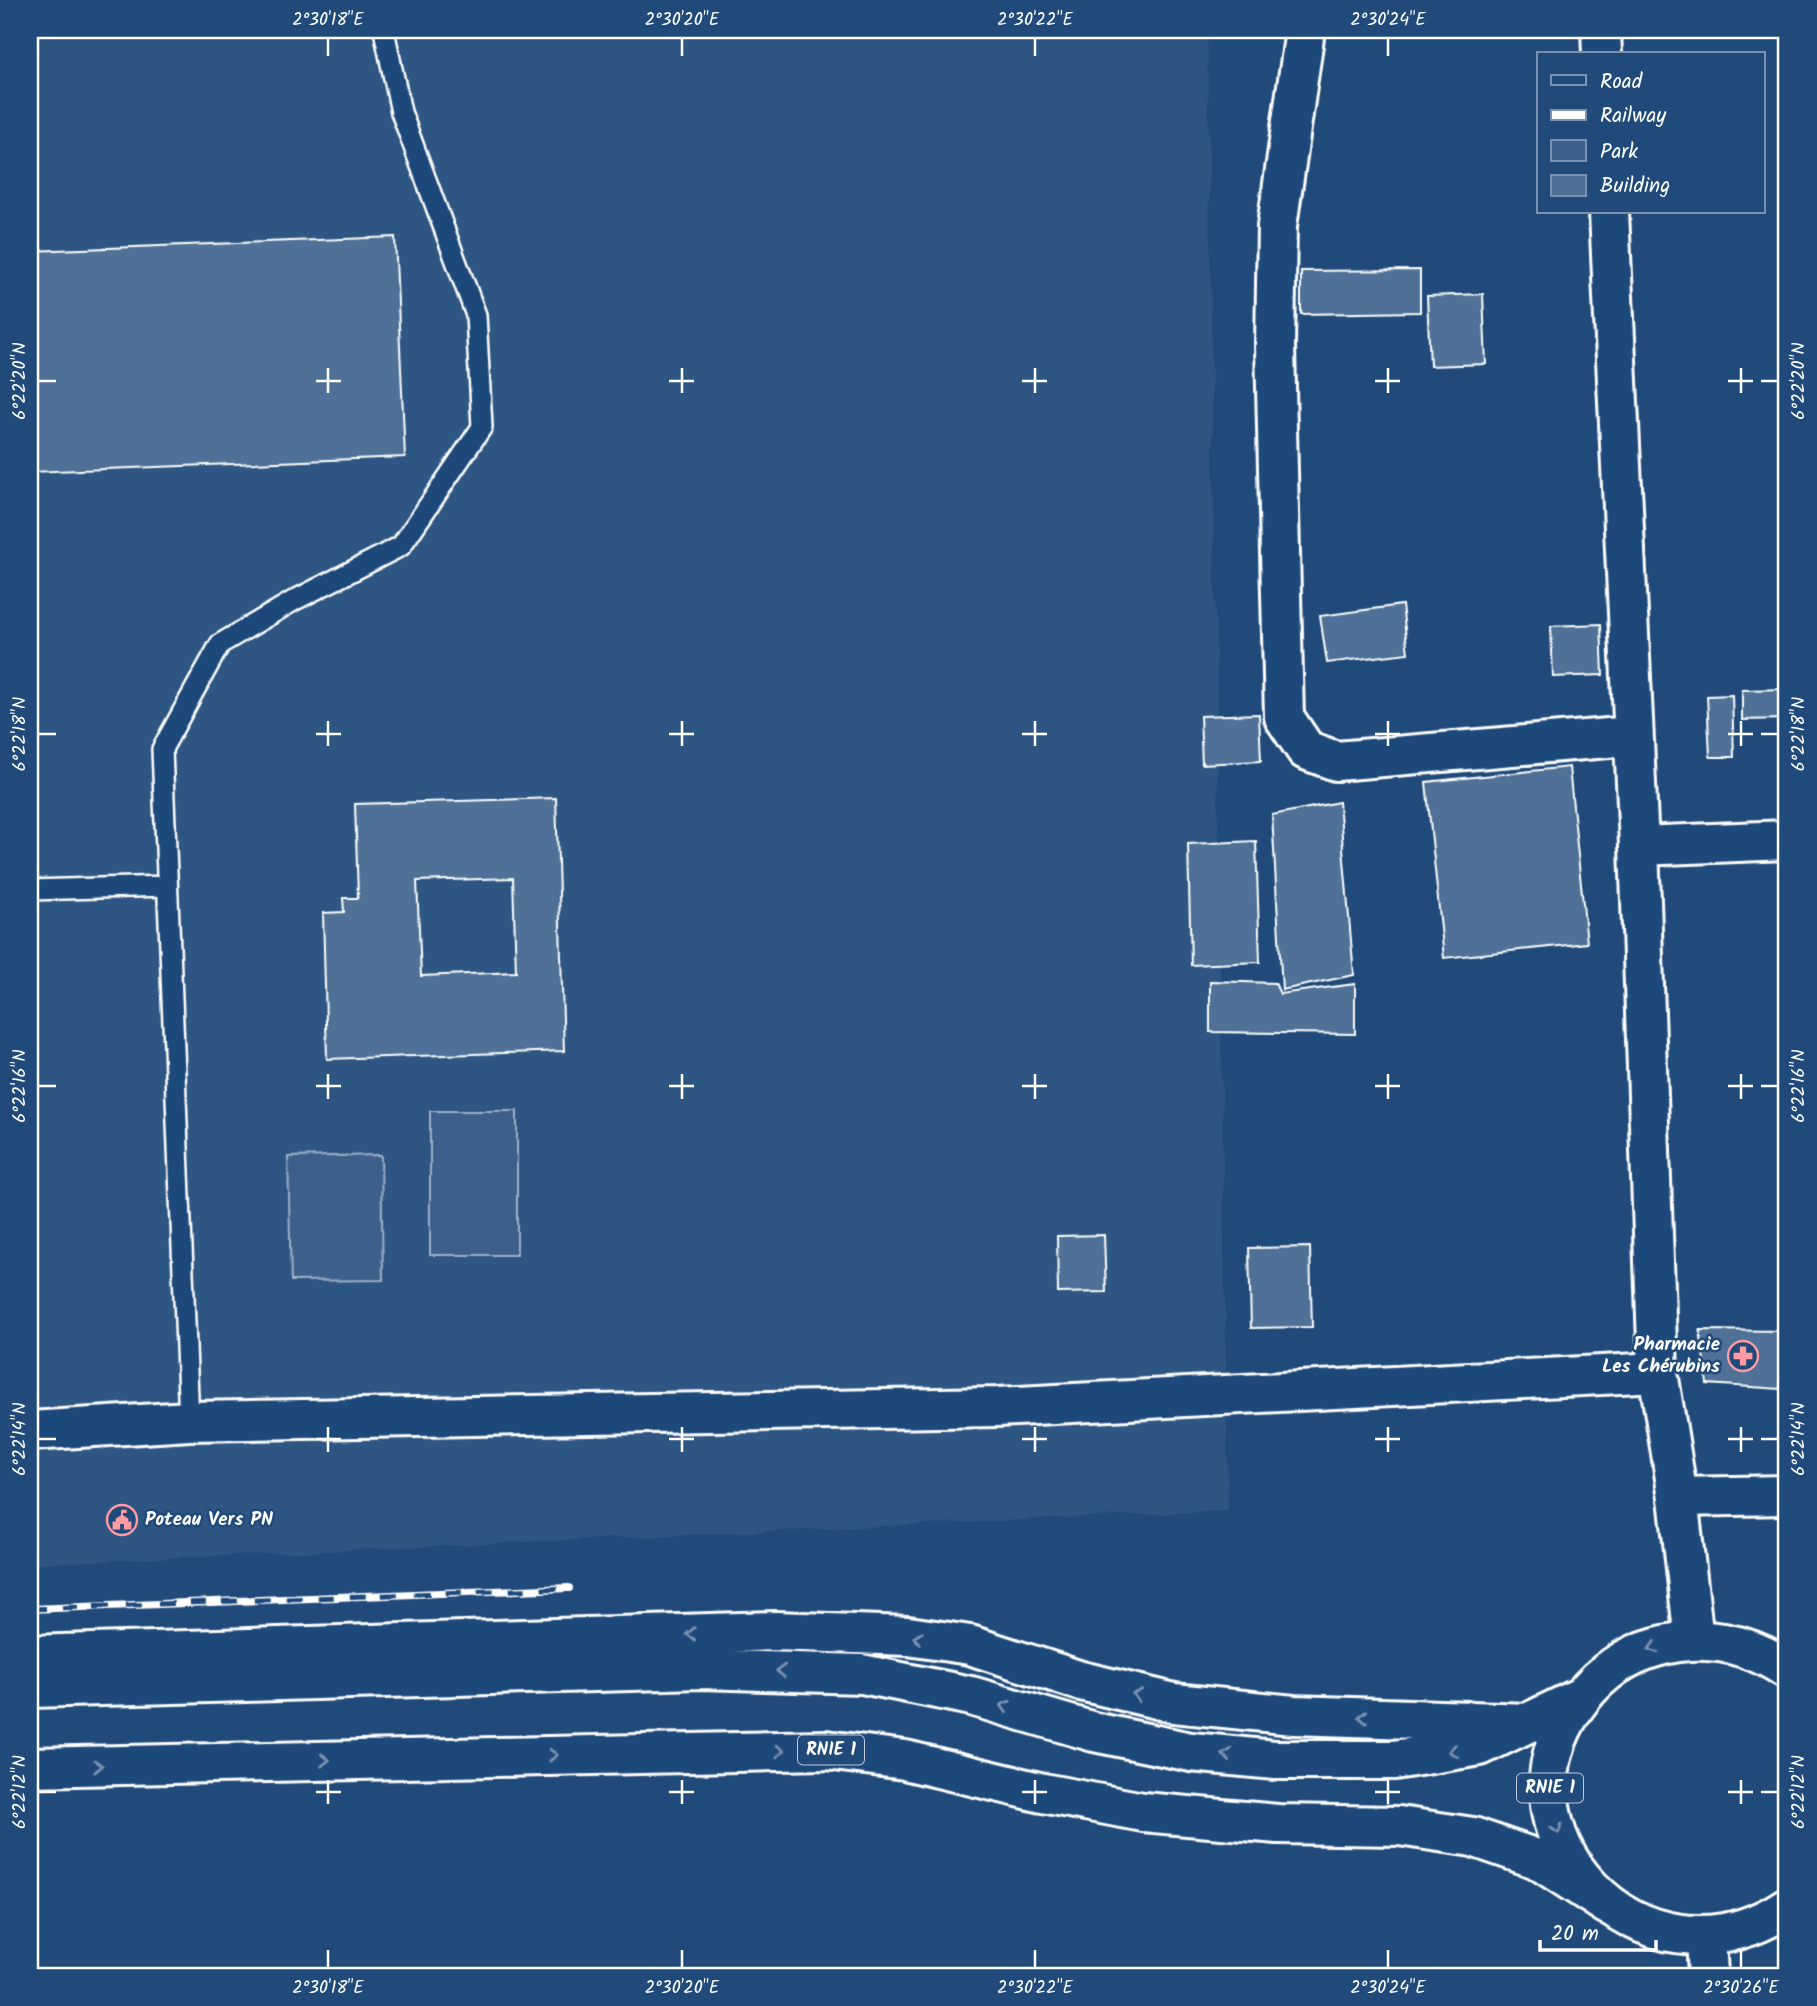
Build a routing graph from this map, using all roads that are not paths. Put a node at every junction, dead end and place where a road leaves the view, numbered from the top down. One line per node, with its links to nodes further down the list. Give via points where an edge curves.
1 (384, 30): 9 (lane, via 401,112 476,315 482,427 401,546 220,644 162,749)
2 (1305, 30): 6 (main road, via 1277,226 1275,346 1284,718 1306,750 1336,761)
3 (1601, 30): 4 (main road)
4 (1602, 52)
5 (1609, 214): 6 (main road)
6 (1632, 736): 8 (main road)
7 (1787, 839): 8 (main road)
8 (1639, 846): 11 (main road)
9 (167, 886): 10 (lane); 12 (lane)
10 (30, 890)
11 (1658, 1372): 12 (main road, via 997,1407); 15 (main road)
12 (189, 1421): 13 (main road)
13 (30, 1431)
14 (1787, 1495): 15 (main road)
15 (1678, 1497): 16 (main road)
16 (1694, 1640): 18 (main road, RNIE 1, via 1737,1645); 20 (main road, RNIE 1, one-way to 20, via 1632,1656)
17 (30, 1654): 21 (main road, one-way to 17, via 1294,1715 1174,1703 1081,1681 970,1646 908,1636 776,1631)
18 (1787, 1669)
19 (30, 1688): 21 (main road, RNIE 1, one-way to 19, via 1480,1746 1394,1760 1275,1760 1191,1752 1094,1732 971,1696 862,1674 701,1669)
20 (1583, 1696): 21 (main road, RNIE 1); 23 (main road, RNIE 1, one-way to 23, via 1556,1748 1550,1782 1552,1805 1570,1861)
21 (1530, 1723)
22 (30, 1767): 23 (main road, RNIE 1, one-way to 23, via 826,1750 905,1760 1143,1812 1278,1824 1399,1826 1473,1837 1537,1860)
23 (1608, 1905): 25 (main road, RNIE 1, via 1654,1929)
24 (1787, 1907): 25 (main road, RNIE 1, via 1750,1927)
25 (1706, 1936): 26 (main road)
26 (1707, 1976)

